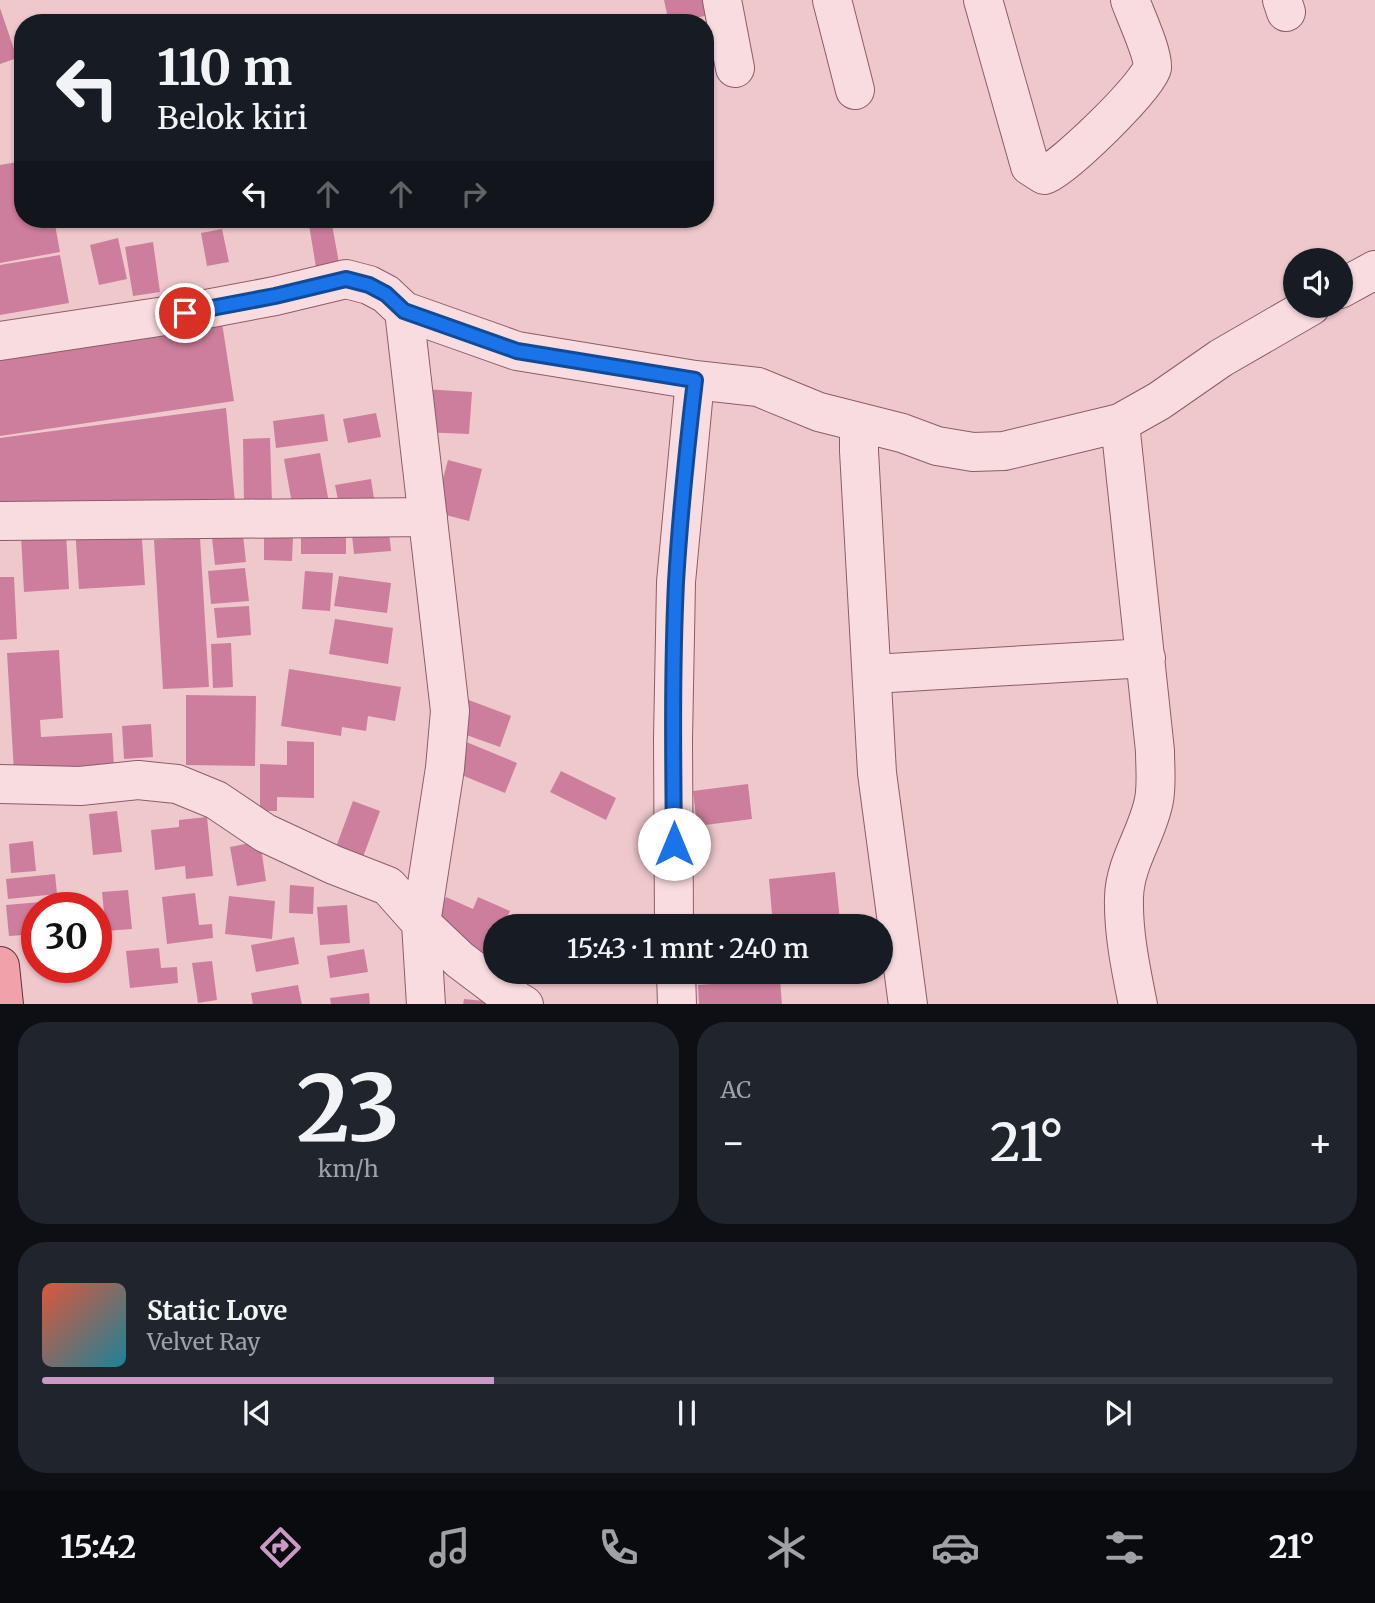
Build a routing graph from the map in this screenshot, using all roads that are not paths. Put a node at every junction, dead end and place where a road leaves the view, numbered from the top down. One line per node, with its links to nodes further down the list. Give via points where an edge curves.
1 (722, 0): 5 (street)
2 (832, 0): 6 (street)
3 (983, 0): 4 (street, via 1030,166 1044,175 1117,112 1151,71 1152,59)
4 (1130, 0)
5 (735, 68)
6 (855, 90)
7 (1375, 270): 8 (street)
8 (1353, 282)
9 (404, 311): 11 (street, via 386,294 346,279 185,313); 12 (street, via 517,351); 15 (street)
10 (1290, 318): 13 (street)
11 (0, 341)
12 (695, 380): 14 (street, via 758,387); 20 (street, via 676,582)
13 (1120, 423): 14 (street, via 1004,451 973,452); 17 (street)
14 (859, 424): 18 (street)
15 (428, 517): 16 (street); 21 (street, via 450,711)
16 (0, 521)
17 (1146, 658): 18 (street); 29 (street, via 1155,798 1129,867 1124,897)
18 (873, 674): 28 (street, via 877,772)
19 (0, 784): 21 (street, via 79,786 138,780 177,784 216,800 275,838 388,886)
20 (674, 914)
21 (421, 923): 25 (street); 26 (street, via 460,960)
22 (0, 966): 24 (main road)
23 (676, 984): 27 (street)
24 (4, 1004)
25 (426, 1004)
26 (524, 1004)
27 (677, 1004)
28 (908, 1004)
29 (1138, 1004)

